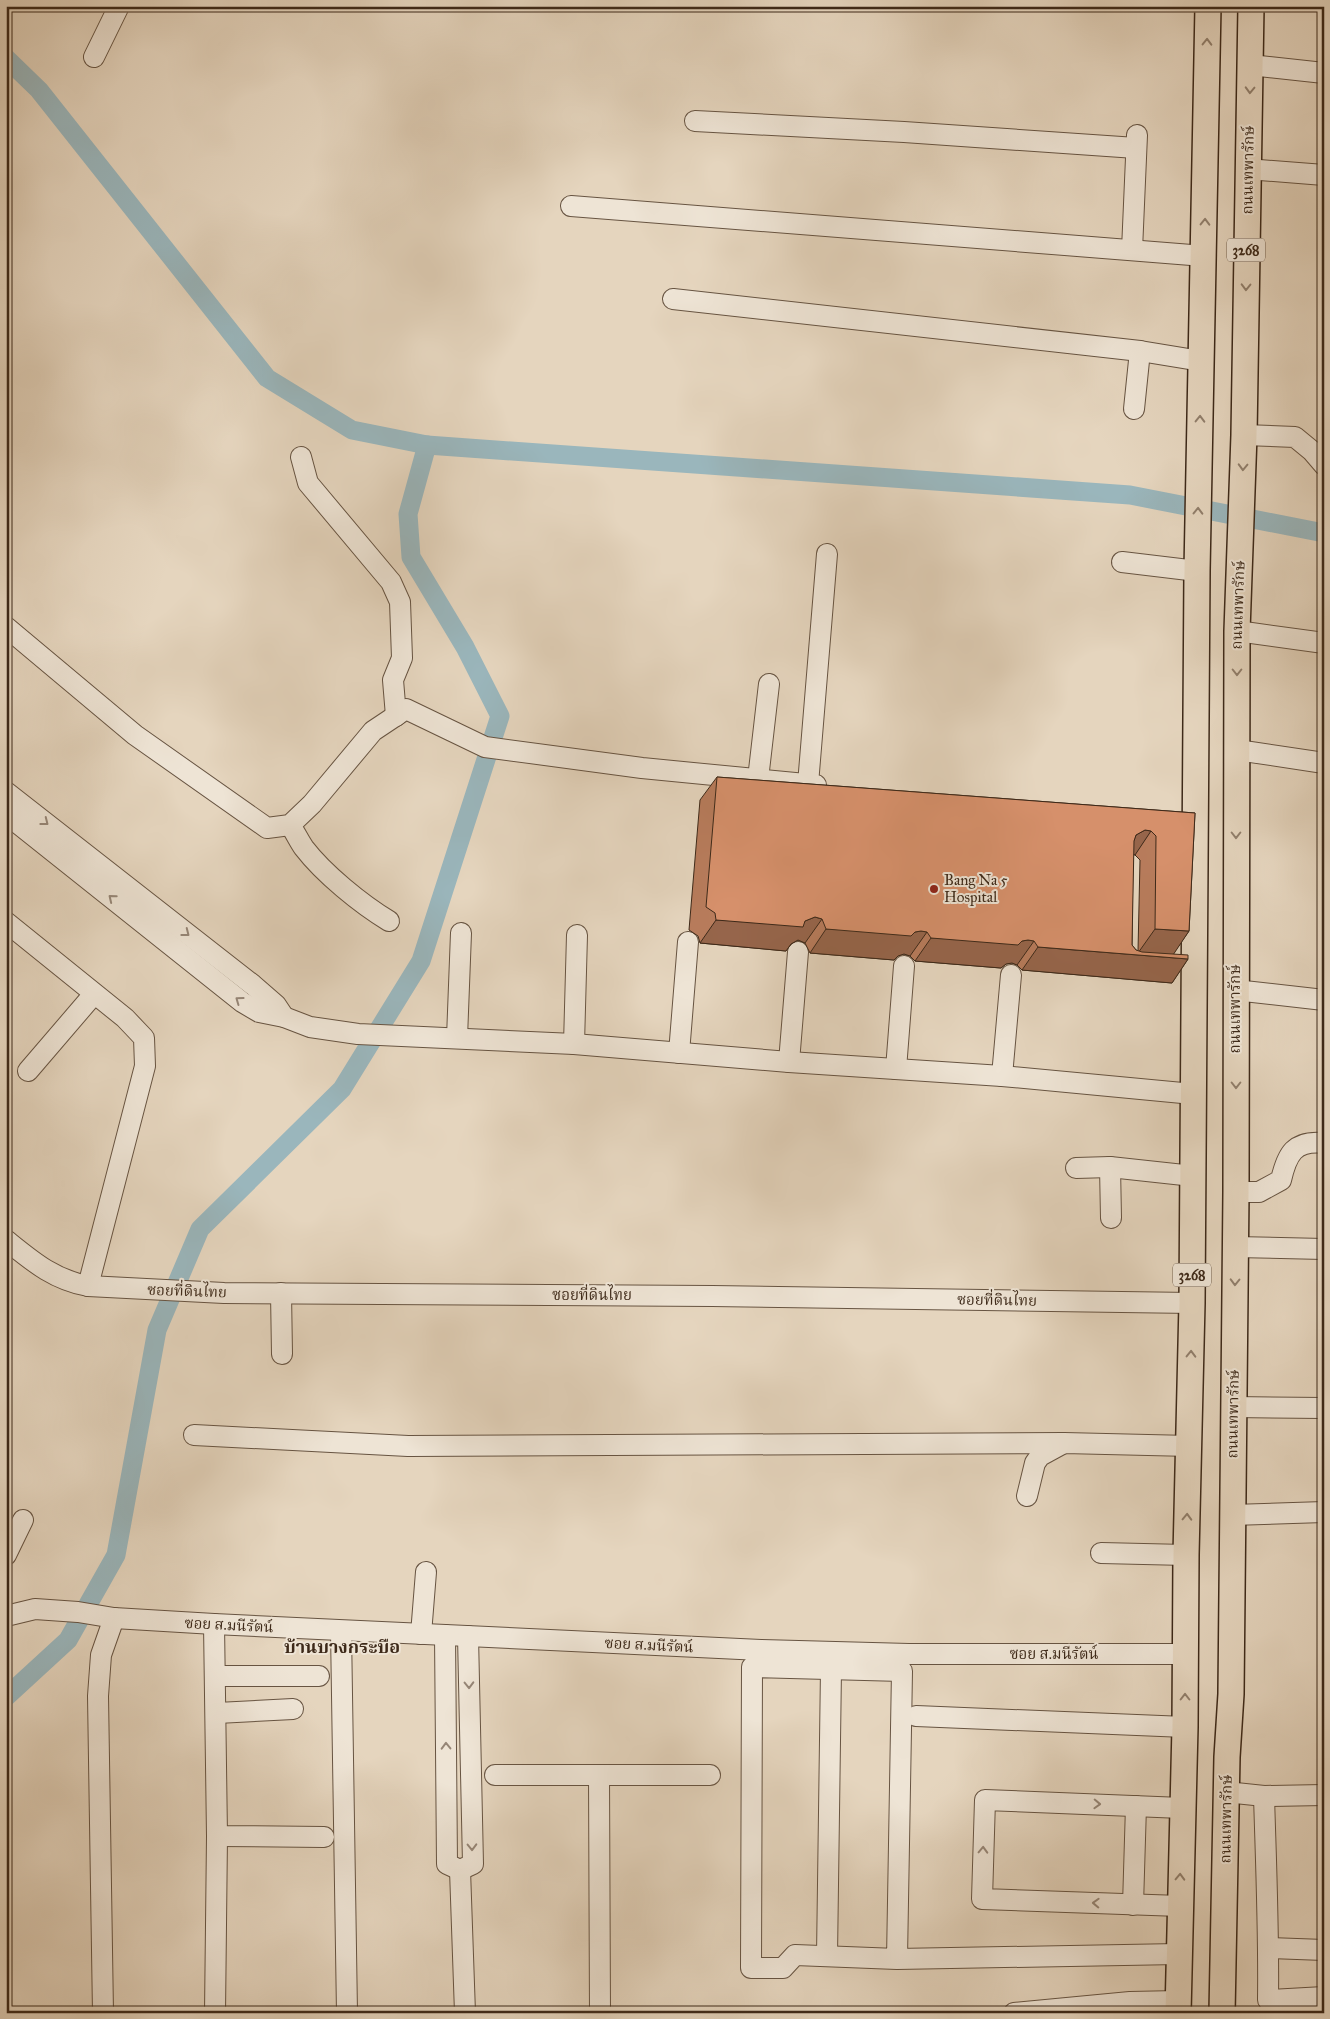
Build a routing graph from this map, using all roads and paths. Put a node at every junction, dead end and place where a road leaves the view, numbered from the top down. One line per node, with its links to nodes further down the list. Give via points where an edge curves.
1 (118, 6): 4 (street)
2 (1208, 6): 12 (main road, 3268, one-way to 2)
3 (1251, 6): 5 (main road, ถนนเทพารักษ์ / 3268)
4 (94, 57)
5 (1250, 64): 6 (street); 8 (main road, ถนนเทพารักษ์ / 3268, one-way to 8)
6 (1324, 73)
7 (696, 121): 11 (street, via 1136,142)
8 (1247, 169): 9 (street); 17 (main road, ถนนเทพารักษ์ / 3268, one-way to 17)
9 (1324, 175)
10 (571, 206): 11 (street)
11 (1132, 250): 12 (street)
12 (1204, 256): 15 (main road, 3268)
13 (673, 299): 14 (street)
14 (1140, 351): 15 (street); 16 (street)
15 (1201, 360): 22 (main road, 3268, one-way to 15)
16 (1134, 409)
17 (1244, 435): 19 (street, via 1295,436); 24 (main road, ถนนเทพารักษ์ / 3268, one-way to 24)
18 (301, 458): 27 (street, via 308,483 391,582 400,602 402,658 393,680)
19 (1324, 465)
20 (826, 554): 31 (street)
21 (1122, 562): 22 (street)
22 (1197, 571): 55 (main road, 3268, via 1184,814 1184,968)
23 (6, 627): 35 (street, via 135,735 227,801 267,828)
24 (1237, 631): 25 (street); 28 (main road, ถนนเทพารักษ์ / 3268, one-way to 28)
25 (1324, 644)
26 (770, 684): 30 (street)
27 (396, 716): 30 (street, via 406,710 485,747 642,768); 35 (street, via 373,731 312,804)
28 (1236, 750): 29 (street); 45 (main road, ถนนเทพารักษ์ / 3268, one-way to 45)
29 (1324, 763)
30 (758, 779): 31 (street)
31 (808, 784): 32 (street)
32 (836, 786)
33 (6, 792): 36 (street, one-way to 36)
34 (6, 814): 36 (street, one-way to 34)
35 (290, 825): 37 (street, via 305,849 334,878 370,910)
36 (152, 918): 48 (street, via 253,984 284,1016 310,1026 358,1034)
37 (389, 921)
38 (6, 922): 46 (street)
39 (461, 933): 48 (street)
40 (577, 936): 49 (street)
41 (688, 942): 50 (street)
42 (798, 952): 51 (street)
43 (904, 966): 52 (street)
44 (1010, 975): 54 (street)
45 (1235, 990): 47 (street); 60 (main road, ถนนเทพารักษ์ / 3268, one-way to 60)
46 (94, 994): 53 (street); 65 (street, via 144,1038 145,1066)
47 (1324, 1000)
48 (457, 1038): 49 (street)
49 (574, 1044): 50 (street)
50 (679, 1053): 51 (street)
51 (789, 1062): 52 (street)
52 (896, 1069): 54 (street)
53 (28, 1071)
54 (1002, 1076): 55 (street)
55 (1193, 1094): 59 (main road, 3268)
56 (1324, 1143): 60 (street, via 1310,1141 1294,1148 1286,1161 1281,1180 1259,1192)
57 (1110, 1167): 58 (street); 59 (street); 61 (street)
58 (1076, 1168)
59 (1193, 1176): 67 (main road, 3268)
60 (1236, 1192): 63 (main road, ถนนเทพารักษ์ / 3268)
61 (1111, 1218)
62 (6, 1240): 65 (street, ซอยที่ดินไทย, via 42,1269 74,1284)
63 (1235, 1247): 64 (street); 69 (main road, ถนนเทพารักษ์ / 3268, one-way to 69)
64 (1324, 1249)
65 (88, 1286): 66 (street, ซอยที่ดินไทย)
66 (281, 1293): 67 (street, ซอยที่ดินไทย); 68 (street)
67 (1192, 1303): 73 (main road, 3268, one-way to 67)
68 (282, 1354)
69 (1233, 1407): 70 (street); 76 (main road, ถนนเทพารักษ์ / 3268)
70 (1324, 1408)
71 (194, 1435): 72 (street, via 408,1446)
72 (1064, 1443): 73 (street); 74 (street, via 1040,1456 1035,1463)
73 (1190, 1446): 80 (main road, 3268, one-way to 73)
74 (1027, 1496)
75 (1324, 1512): 76 (street)
76 (1232, 1516): 100 (main road, ถนนเทพารักษ์ / 3268, via 1231,1694)
77 (23, 1520): 79 (street)
78 (1101, 1553): 80 (street)
79 (6, 1555)
80 (1186, 1555): 89 (main road, 3268)
81 (426, 1572): 86 (street)
82 (8, 1612): 83 (street, ซอย ส.มนีรัตน์, via 54,1610)
83 (113, 1618): 84 (street, ซอย ส.มนีรัตน์); 119 (street, via 101,1655 98,1696)
84 (214, 1624): 85 (street, ซอย ส.มนีรัตน์); 91 (street)
85 (341, 1631): 86 (street, ซอย ส.มนีรัตน์); 121 (street)
86 (421, 1634): 87 (street, ซอย ส.มนีรัตน์)
87 (445, 1635): 88 (street, ซอย ส.มนีรัตน์); 107 (street, one-way to 87, via 448,1864)
88 (468, 1636): 89 (street, ซอย ส.มนีรัตน์, via 839,1653); 107 (street, one-way to 107, via 473,1864)
89 (1185, 1654): 96 (main road, 3268, one-way to 89)
90 (831, 1669): 113 (street); 113 (street, via 752,1667 751,1968 783,1968 795,1955); 114 (street, via 902,1671)
91 (215, 1676): 92 (street); 94 (street)
92 (319, 1676)
93 (293, 1709): 94 (street)
94 (216, 1713): 105 (street)
95 (916, 1716): 96 (street)
96 (1185, 1727): 104 (main road, 3268)
97 (496, 1775): 99 (street)
98 (710, 1775): 99 (street)
99 (599, 1776): 123 (street)
100 (1226, 1792): 102 (street); 125 (main road, ถนนเทพารักษ์ / 3268)
101 (1324, 1795): 102 (street)
102 (1264, 1796): 110 (street)
103 (1136, 1806): 104 (street); 108 (street); 108 (street, one-way to 103, via 982,1899 982,1889 985,1800)
104 (1182, 1808): 109 (main road, 3268, one-way to 104)
105 (217, 1836): 106 (street); 120 (street)
106 (324, 1837)
107 (460, 1870): 122 (street)
108 (1133, 1904): 109 (street)
109 (1180, 1906): 112 (main road, 3268)
110 (1269, 1948): 111 (street); 116 (street)
111 (1324, 1950)
112 (1178, 1954): 114 (street); 118 (main road, 3268)
113 (827, 1956): 114 (street)
114 (898, 1959)
115 (1324, 1997): 116 (street)
116 (1268, 2006)
117 (1130, 2007): 118 (street); 124 (street)
118 (1178, 2007)
119 (103, 2013)
120 (215, 2013)
121 (347, 2013)
122 (465, 2013)
123 (600, 2013)
124 (1014, 2013)
125 (1222, 2013)

